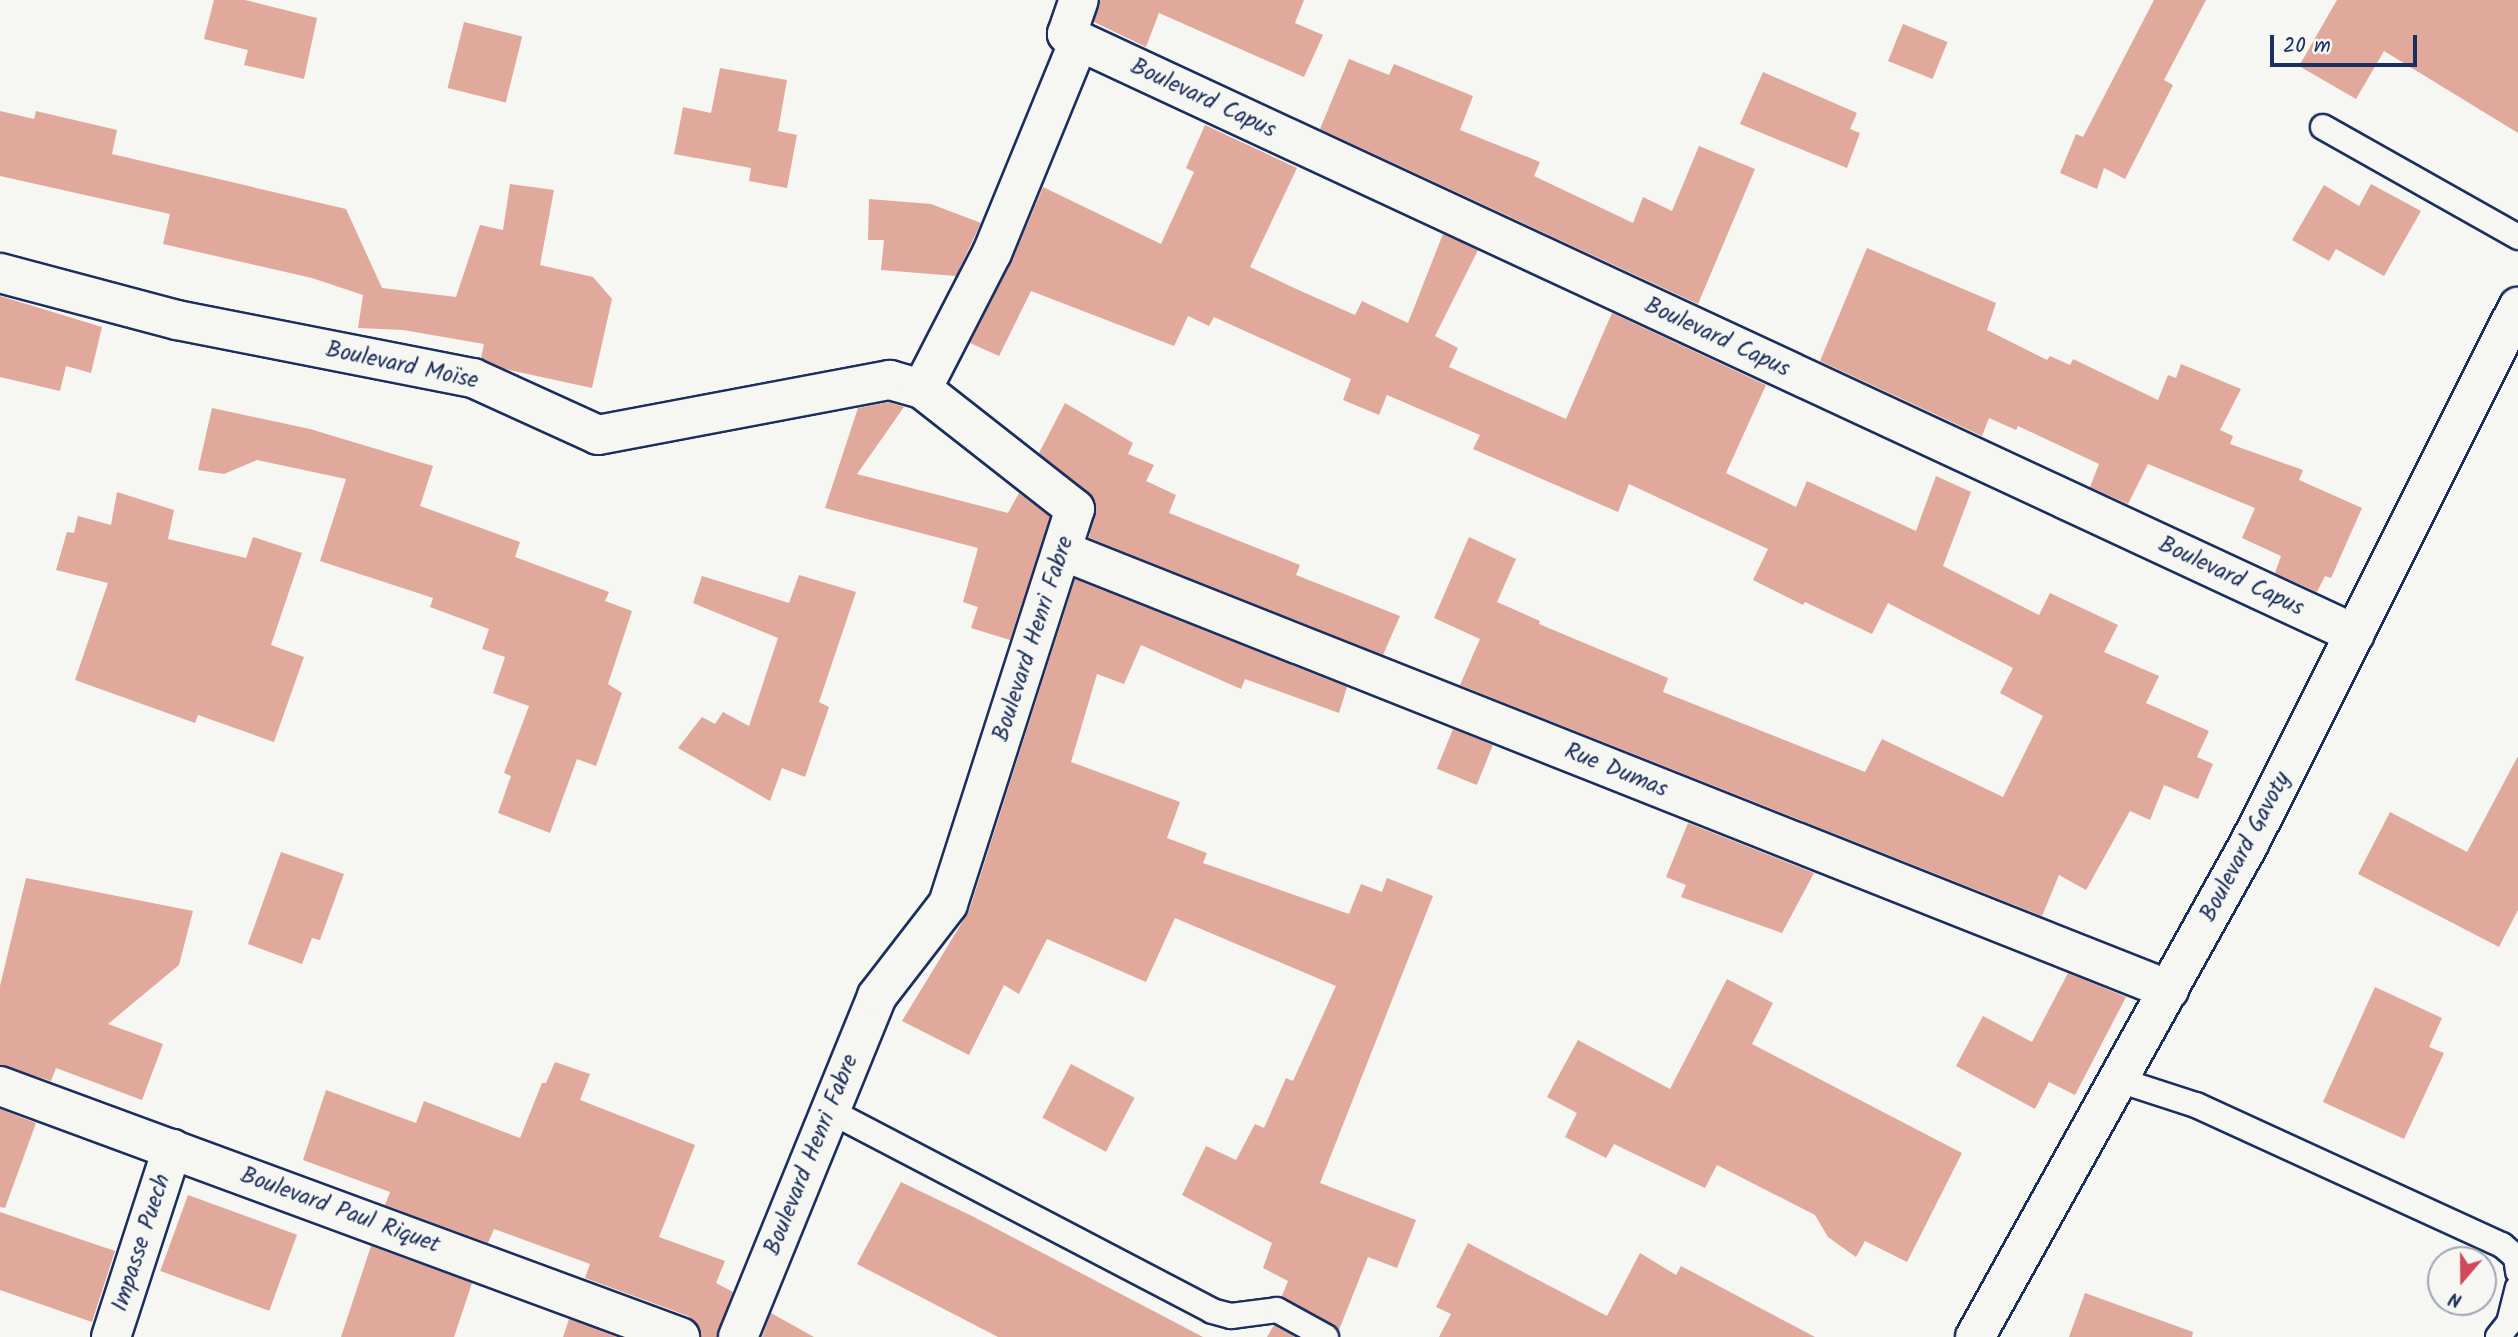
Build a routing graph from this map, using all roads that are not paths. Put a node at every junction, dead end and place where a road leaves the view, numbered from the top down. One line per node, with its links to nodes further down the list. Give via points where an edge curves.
1 (1079, 0): 2 (street, via 1067,34)
2 (1079, 41): 8 (street, via 992,253); 10 (street, Boulevard Capus)
3 (2323, 127): 4 (lane)
4 (2518, 237)
5 (0, 273): 8 (street, Boulevard Moïse, via 177,320 473,378 598,435 890,380)
6 (2518, 307): 7 (street, Boulevard Gavoty)
7 (2508, 351): 10 (street, Boulevard Gavoty)
8 (922, 389): 9 (street, Boulevard Henri Fabre, via 1074,509)
9 (1063, 551): 11 (street, Rue Dumas); 14 (street, Boulevard Henri Fabre, via 948,904 877,996)
10 (2355, 634): 11 (street, Boulevard Gavoty)
11 (2169, 990): 12 (street, Boulevard Gavoty)
12 (2122, 1081): 16 (lane, via 2196,1105 2502,1245 2516,1257); 22 (street, Boulevard Gavoty)
13 (0, 1086): 15 (street, Boulevard Paul Riquet)
14 (830, 1111): 20 (street, Boulevard Henri Fabre); 21 (lane, via 1212,1311 1231,1317 1277,1310)
15 (172, 1149): 18 (street, Impasse Puech); 19 (street, Boulevard Paul Riquet)
16 (2518, 1272)
17 (2518, 1288): 23 (lane, via 2509,1323)
18 (111, 1337)
19 (680, 1337)
20 (738, 1337)
21 (1326, 1337)
22 (1975, 1337)
23 (2498, 1337)

